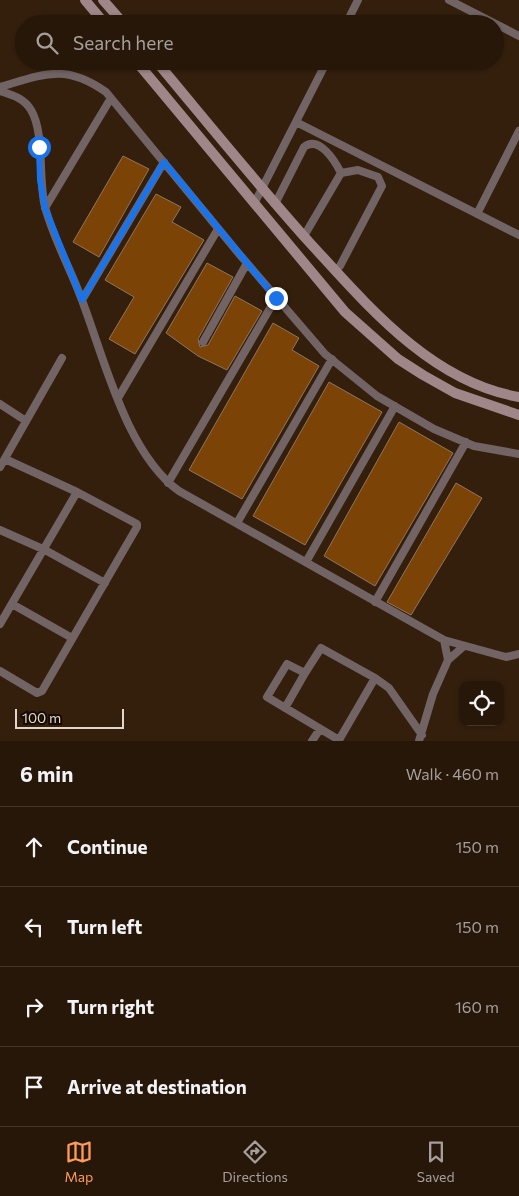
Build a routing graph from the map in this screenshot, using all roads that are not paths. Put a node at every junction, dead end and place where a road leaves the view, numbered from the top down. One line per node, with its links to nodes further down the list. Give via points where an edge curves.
1 (85, 0): 5 (street)
2 (102, 0): 6 (street)
3 (358, 0): 7 (street)
4 (449, 0): 8 (street)
5 (98, 15)
6 (116, 15)
7 (350, 15)
8 (478, 15)
9 (504, 28): 10 (street)
10 (519, 36)
11 (143, 70): 22 (street)
12 (163, 70): 21 (street)
13 (322, 70): 17 (street)
14 (0, 87): 16 (street, via 35,76 66,73 86,79)
15 (0, 91): 24 (street, via 20,99 32,111)
16 (111, 98): 19 (street); 24 (street)
17 (296, 122): 21 (street); 25 (street)
18 (519, 131): 25 (street)
19 (164, 162): 27 (street); 33 (street)
20 (341, 173): 23 (street, via 324,149 307,144); 29 (street); 31 (street, via 358,170 378,178 382,186)
21 (262, 190): 22 (street); 23 (street)
22 (254, 204): 41 (street, via 345,312 398,359 455,393)
23 (275, 204): 29 (street)
24 (45, 208): 33 (street)
25 (477, 214): 28 (street)
26 (519, 225): 28 (street)
27 (218, 229): 30 (street); 38 (street)
28 (517, 234)
29 (304, 236): 31 (street)
30 (247, 263): 32 (street); 34 (street)
31 (335, 270): 37 (street, via 373,311 428,357 472,382)
32 (276, 298): 36 (street); 47 (street)
33 (82, 300): 38 (street)
34 (203, 342)
35 (62, 358): 42 (street)
36 (332, 359): 40 (street, via 377,396); 49 (street)
37 (519, 397)
38 (118, 398): 47 (street, via 138,445)
39 (0, 404): 42 (street)
40 (395, 406): 43 (street, via 434,429); 52 (street)
41 (519, 415)
42 (26, 421): 45 (street)
43 (466, 442): 44 (street); 54 (street)
44 (519, 454)
45 (4, 459): 46 (street); 48 (street)
46 (0, 467)
47 (168, 483): 49 (street)
48 (77, 492): 51 (street); 53 (street, via 137,524)
49 (237, 523): 52 (street)
50 (0, 530): 51 (street)
51 (45, 550): 53 (street); 55 (street)
52 (306, 562): 54 (street)
53 (105, 582): 57 (street)
54 (375, 602): 58 (street)
55 (12, 604): 56 (street); 57 (street)
56 (0, 624)
57 (72, 638): 62 (street, via 42,690 37,692)
58 (444, 640): 59 (street); 61 (street)
59 (464, 646): 60 (street, via 506,657); 61 (street)
60 (519, 654)
61 (448, 660): 67 (street, via 433,694)
62 (0, 671)
63 (305, 674): 64 (street, via 321,648); 65 (street); 65 (street, via 288,664 267,697)
64 (375, 678): 67 (street, via 389,688); 69 (street)
65 (284, 708): 66 (street)
66 (320, 729): 68 (street); 69 (street)
67 (421, 736)
68 (312, 741)
69 (339, 741)

